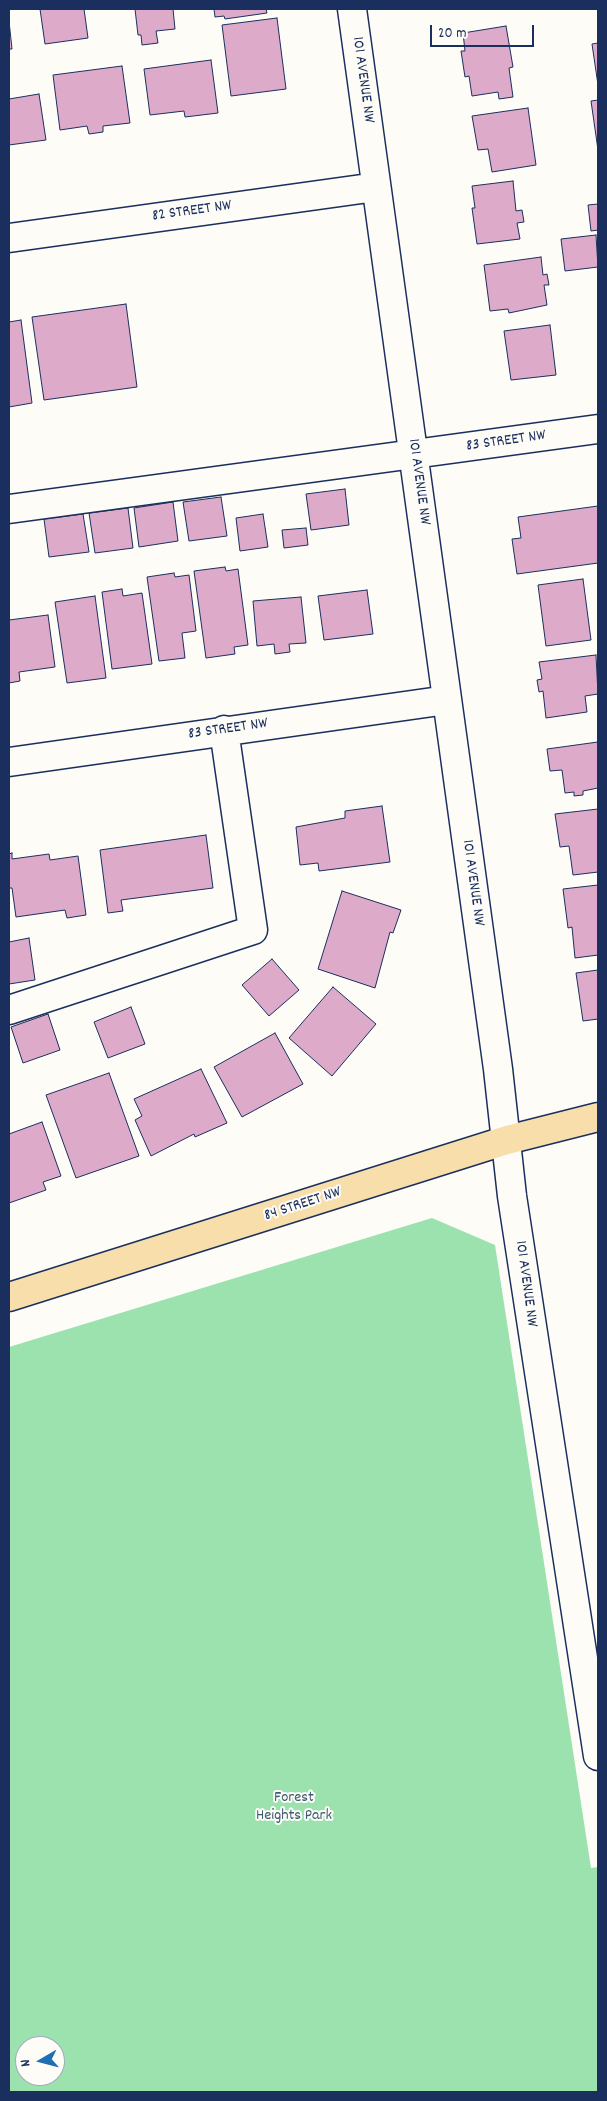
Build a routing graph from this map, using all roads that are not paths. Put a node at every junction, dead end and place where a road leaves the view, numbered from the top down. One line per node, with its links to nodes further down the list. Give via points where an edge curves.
1 (352, 9): 2 (street, 101 AVENUE NW)
2 (376, 186): 3 (street, 82 STREET NW); 5 (street, 101 AVENUE NW)
3 (9, 238)
4 (598, 430): 5 (street, 83 STREET NW)
5 (414, 454): 6 (street, 83 STREET NW); 7 (street, 101 AVENUE NW)
6 (9, 509)
7 (447, 700): 8 (street, 83 STREET NW); 12 (street, 101 AVENUE NW)
8 (224, 730): 9 (street, 83 STREET NW); 10 (street, via 252,930)
9 (9, 762)
10 (9, 1010)
11 (598, 1117): 12 (main road, 84 STREET NW)
12 (507, 1140): 13 (main road, 84 STREET NW); 14 (street, 101 AVENUE NW, via 512,1196)
13 (9, 1297)
14 (597, 1747)

